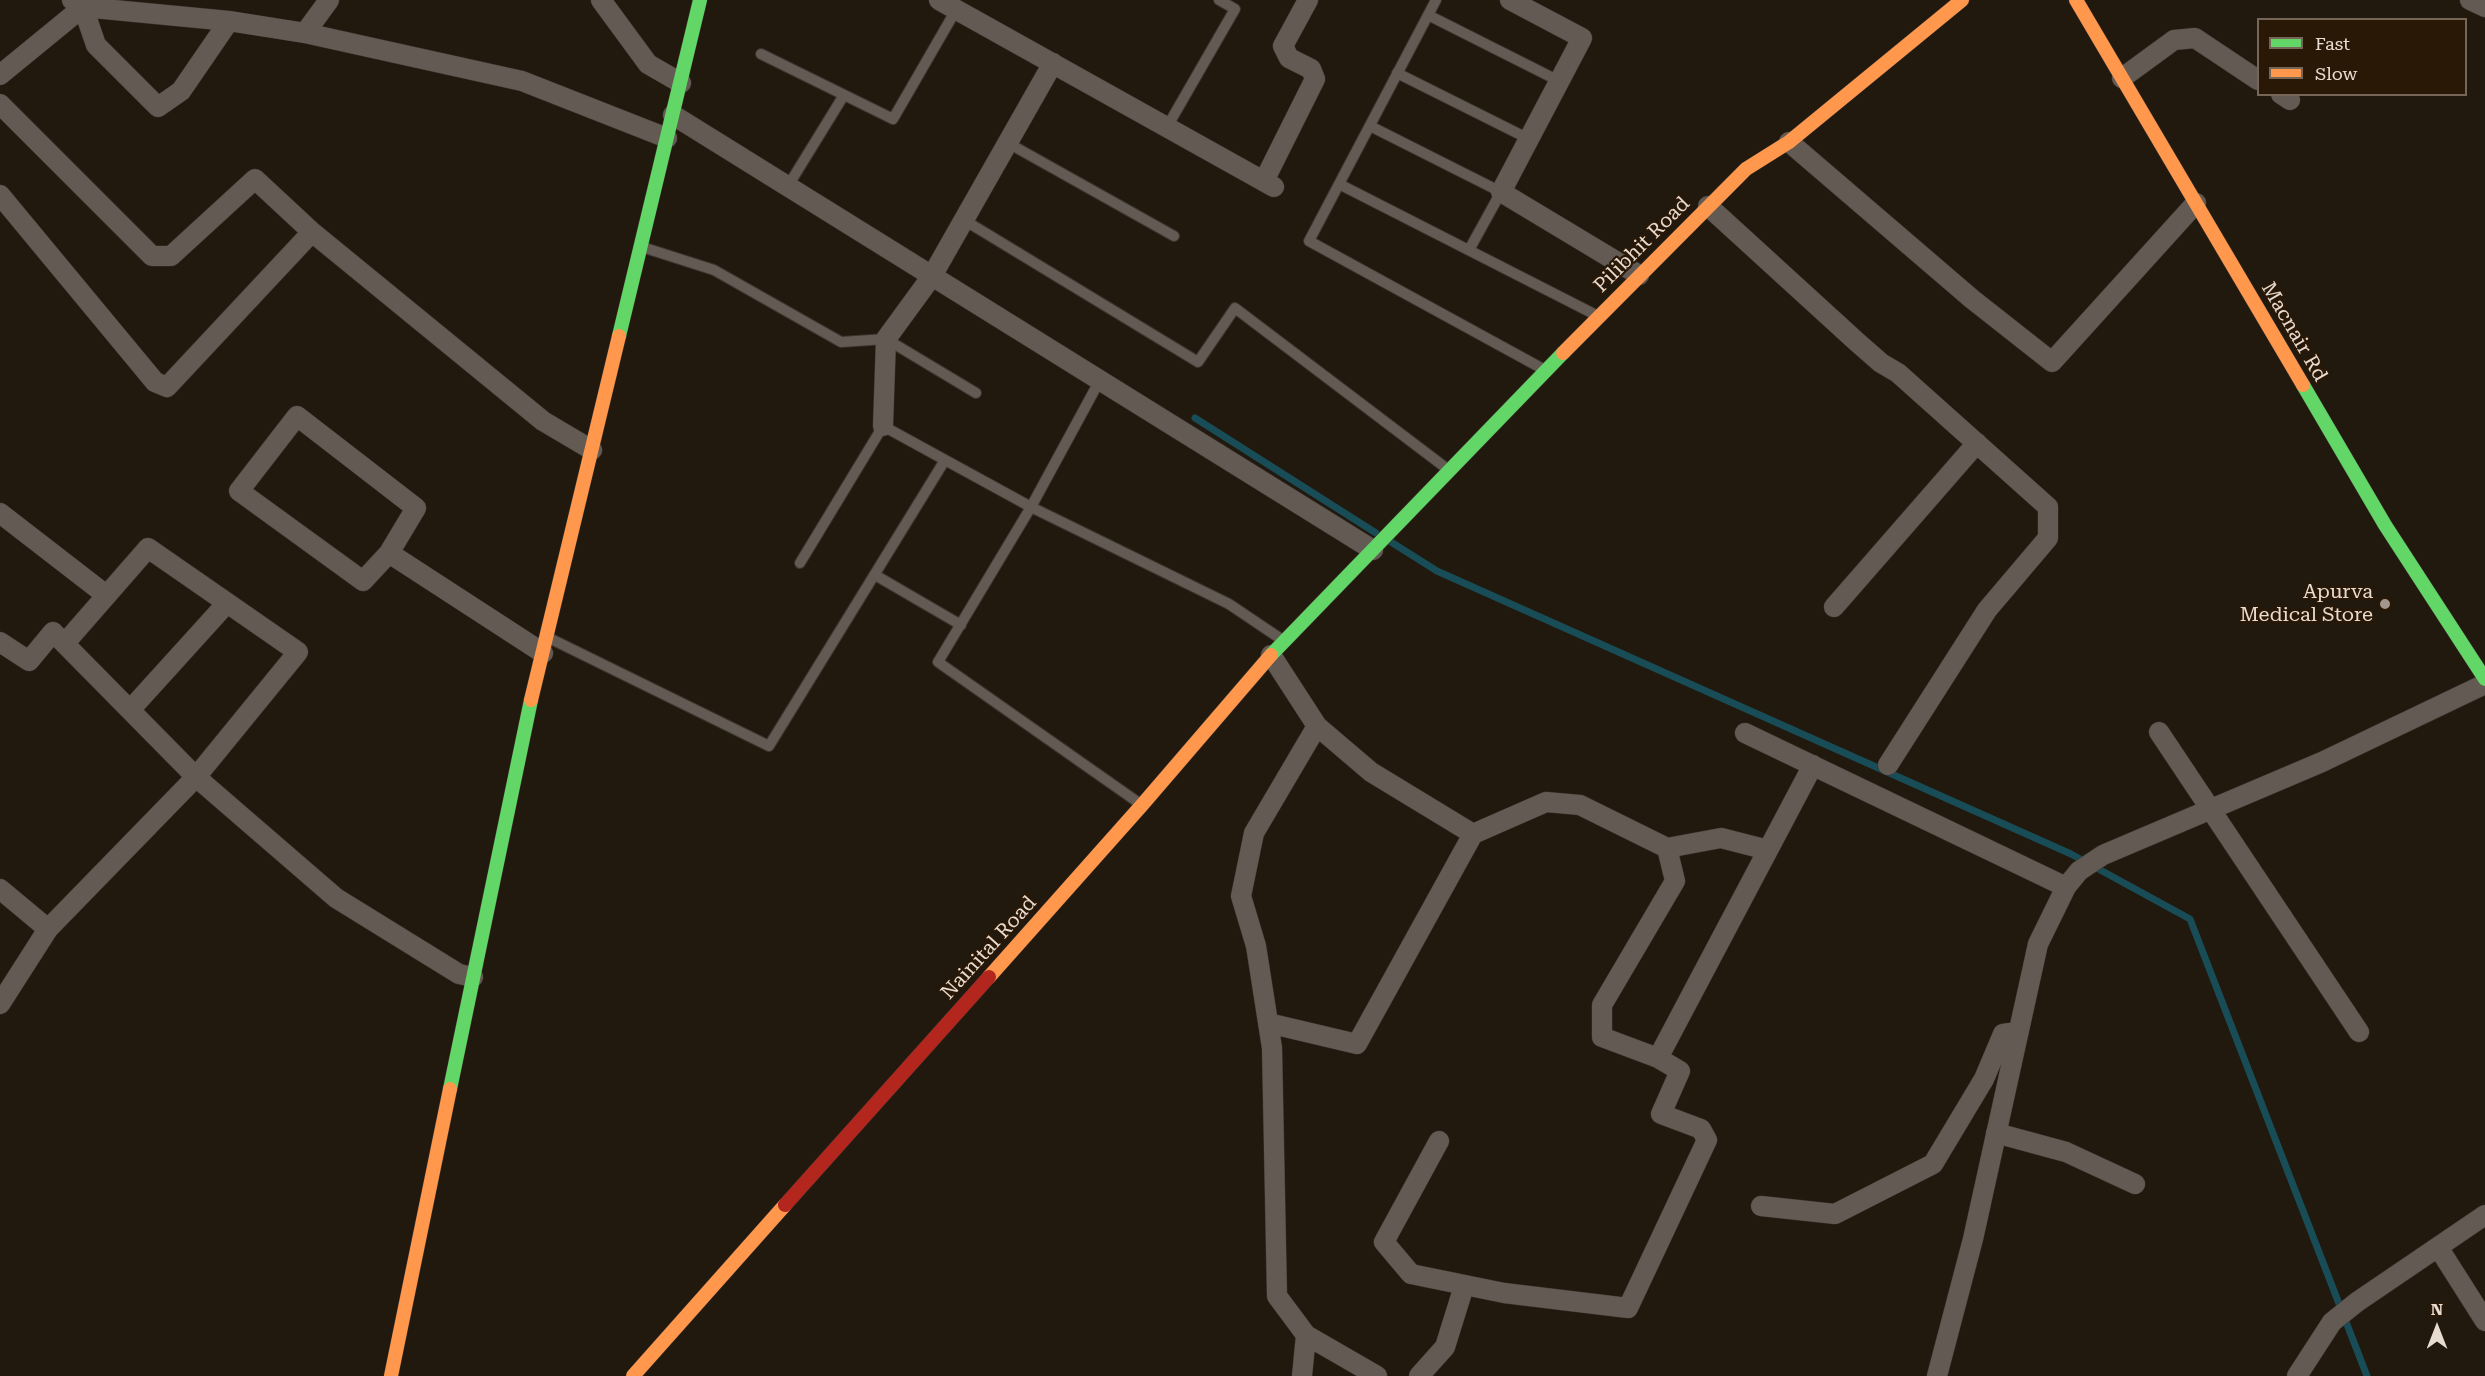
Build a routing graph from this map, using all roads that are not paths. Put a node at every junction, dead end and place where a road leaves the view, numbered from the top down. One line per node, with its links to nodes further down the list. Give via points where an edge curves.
1 (329, 0): 16 (street)
2 (601, 0): 24 (street, via 648,64)
3 (700, 0): 24 (main road)
4 (1219, 0): 29 (lane, via 1235,9)
5 (1308, 0): 29 (street, via 1283,46 1288,58 1311,69 1315,80 1269,184)
6 (1436, 0): 14 (lane)
7 (1510, 0): 23 (street, via 1582,38)
8 (1962, 0): 32 (main road, Pilibhit Road)
9 (2076, 0): 21 (main road, Macnair Rd)
10 (2470, 0): 13 (street)
11 (80, 2): 15 (street); 15 (street, via 96,45 158,107 181,92); 20 (street)
12 (947, 5): 18 (street); 25 (lane, via 893,119)
13 (2485, 7)
14 (1428, 15): 19 (lane); 23 (lane)
15 (229, 21): 16 (street)
16 (305, 33): 30 (street, via 522,81)
17 (761, 54): 25 (lane)
18 (1053, 63): 29 (street); 33 (street)
19 (1397, 73): 28 (lane); 31 (lane)
20 (0, 75)
21 (2122, 78): 22 (street, via 2174,40 2194,38); 38 (main road, Macnair Rd)
22 (2257, 79)
23 (1559, 81): 31 (street)
24 (681, 83): 27 (main road)
25 (844, 95): 35 (lane)
26 (0, 104): 41 (street, via 152,256 171,256 255,179)
27 (673, 115): 30 (main road); 35 (street)
28 (1370, 126): 34 (lane); 36 (lane)
29 (1167, 127)
30 (667, 138): 43 (main road)
31 (1529, 139): 36 (street)
32 (1789, 142): 38 (street, via 1972,299 2052,362); 39 (main road, Pilibhit Road, via 1746,169)
33 (1008, 143): 40 (street); 42 (lane)
34 (1339, 184): 44 (lane); 49 (lane, via 1310,241)
35 (788, 186): 46 (street)
36 (1501, 192): 44 (lane); 45 (street)
37 (0, 195): 41 (street, via 155,381 167,387)
38 (2196, 203): 71 (main road, Macnair Rd, via 2385,525)
39 (1708, 206): 45 (main road, Pilibhit Road); 53 (street, via 1857,342)
40 (964, 220): 46 (street); 56 (lane, via 1198,362 1234,308)
41 (312, 232): 54 (street, via 543,421)
42 (1174, 236)
43 (641, 247): 48 (lane, via 714,270 841,342); 54 (main road)
44 (1469, 250): 47 (lane)
45 (1639, 275): 47 (main road, Pilibhit Road)
46 (932, 276): 48 (street); 50 (street)
47 (1599, 316): 49 (main road, Pilibhit Road)
48 (886, 339): 51 (lane); 52 (street)
49 (1546, 371): 56 (main road, Pilibhit Road)
50 (1100, 380): 57 (lane); 59 (street)
51 (976, 393)
52 (883, 426): 55 (lane); 61 (lane)
53 (1977, 443): 65 (street); 78 (street, via 2048,507 2048,538 1988,610)
54 (592, 450): 69 (main road)
55 (945, 460): 57 (lane); 62 (lane)
56 (1449, 471): 59 (main road, Pilibhit Road)
57 (1031, 507): 66 (lane); 70 (lane, via 1229,604)
58 (0, 513): 63 (street)
59 (1374, 548): 70 (main road, Nainital Road)
60 (389, 553): 60 (street, via 363,581 239,491 297,416 416,508); 69 (street)
61 (800, 563)
62 (875, 574): 66 (lane); 69 (lane, via 769,746)
63 (106, 595): 64 (street, via 147,548); 68 (street)
64 (227, 603): 73 (street); 79 (street, via 298,652)
65 (1834, 606)
66 (961, 625): 80 (lane, via 938,662)
67 (0, 642): 68 (street, via 29,661 53,632)
68 (64, 643): 73 (street)
69 (545, 645): 88 (main road)
70 (1278, 648): 74 (street); 80 (main road, Nainital Road)
71 (2485, 679)
72 (2485, 684): 81 (street, via 2322,762)
73 (130, 710): 79 (street)
74 (1317, 726): 82 (street, via 1371,772); 90 (street, via 1254,833 1244,874 1241,896 1256,946)
75 (2158, 732): 81 (street)
76 (1745, 733): 77 (street)
77 (1813, 765): 84 (street); 85 (street)
78 (1887, 765)
79 (196, 777): 87 (street); 88 (street, via 336,898 459,974)
80 (1142, 805): 104 (main road, Nainital Road)
81 (2212, 809): 85 (street, via 2103,855 2079,871); 92 (street)
82 (1473, 834): 83 (street, via 1546,802 1580,805); 90 (street, via 1357,1044)
83 (1667, 848): 84 (street, via 1721,838); 93 (street, via 1675,881 1602,1005 1602,1037)
84 (1768, 850): 93 (street)
85 (2066, 887): 91 (street, via 2038,944)
86 (0, 889): 87 (street)
87 (48, 929): 89 (street)
88 (473, 977): 103 (main road)
89 (0, 1004)
90 (1268, 1023): 102 (street, via 1272,1048 1277,1296)
91 (2017, 1032): 94 (street); 97 (street, via 2003,1034 1984,1079 1933,1164 1835,1214)
92 (2358, 1032)
93 (1658, 1058): 100 (street, via 1680,1071 1661,1114 1701,1129 1707,1140 1628,1308)
94 (1996, 1133): 96 (street, via 2066,1152); 108 (street)
95 (1439, 1141): 100 (street, via 1384,1242 1411,1274)
96 (2135, 1185)
97 (1761, 1206)
98 (2485, 1215): 99 (street)
99 (2438, 1247): 101 (street); 109 (street, via 2332,1322)
100 (1464, 1286): 107 (street, via 1445,1347)
101 (2485, 1321)
102 (1306, 1335): 105 (street); 106 (street)
103 (391, 1376)
104 (633, 1376)
105 (1302, 1376)
106 (1377, 1376)
107 (1419, 1376)
108 (1938, 1376)
109 (2297, 1376)

